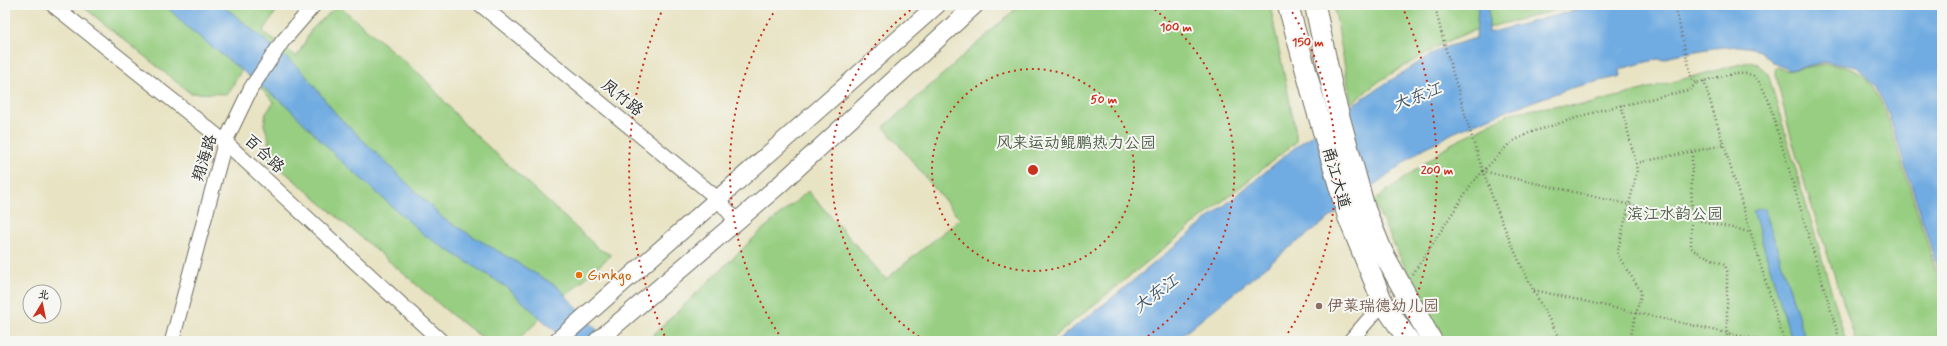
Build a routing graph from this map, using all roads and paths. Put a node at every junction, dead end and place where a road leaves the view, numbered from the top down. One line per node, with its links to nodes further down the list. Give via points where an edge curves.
1 (53, 5): 13 (street, 百合路)
2 (314, 5): 13 (street, 翔海路, via 282,42 251,88)
3 (481, 5): 18 (street, 凤竹路)
4 (937, 5): 18 (street)
5 (975, 5): 21 (street)
6 (1288, 5): 25 (main road, 甬江大道, via 1345,206)
7 (1315, 5): 34 (main road, 甬江大道, via 1334,97 1360,192 1383,254)
8 (1435, 5): 17 (path)
9 (1675, 5): 11 (path, via 1692,80)
10 (1704, 81): 11 (path); 14 (path); 40 (path, via 1741,73 1750,74 1762,86)
11 (1696, 83): 12 (path, via 1690,90)
12 (1621, 105): 16 (path); 17 (path, via 1529,133 1510,143)
13 (226, 142): 29 (street, 翔海路); 30 (street, 百合路)
14 (1724, 145): 15 (path); 22 (path)
15 (1692, 152): 16 (path); 20 (path)
16 (1636, 163): 19 (path, via 1637,171)
17 (1482, 170): 19 (path); 23 (path); 24 (path, via 1515,255)
18 (718, 198): 21 (street, 凤竹路); 28 (street)
19 (1629, 204): 20 (path); 26 (path, via 1617,254 1640,290)
20 (1690, 218): 22 (path); 27 (path, via 1693,250 1725,265 1727,271)
21 (737, 222): 31 (street)
22 (1750, 232): 39 (path)
23 (1413, 275)
24 (1533, 290): 26 (path); 35 (path)
25 (1383, 303): 32 (street); 33 (main road, 甬江大道)
26 (1637, 313): 27 (path); 36 (path)
27 (1726, 333): 37 (path); 38 (path)
28 (559, 339)
29 (172, 341)
30 (441, 341)
31 (597, 341)
32 (1350, 341)
33 (1409, 341)
34 (1432, 341)
35 (1562, 341)
36 (1629, 341)
37 (1727, 341)
38 (1763, 341)
39 (1784, 341)
40 (1840, 341)

